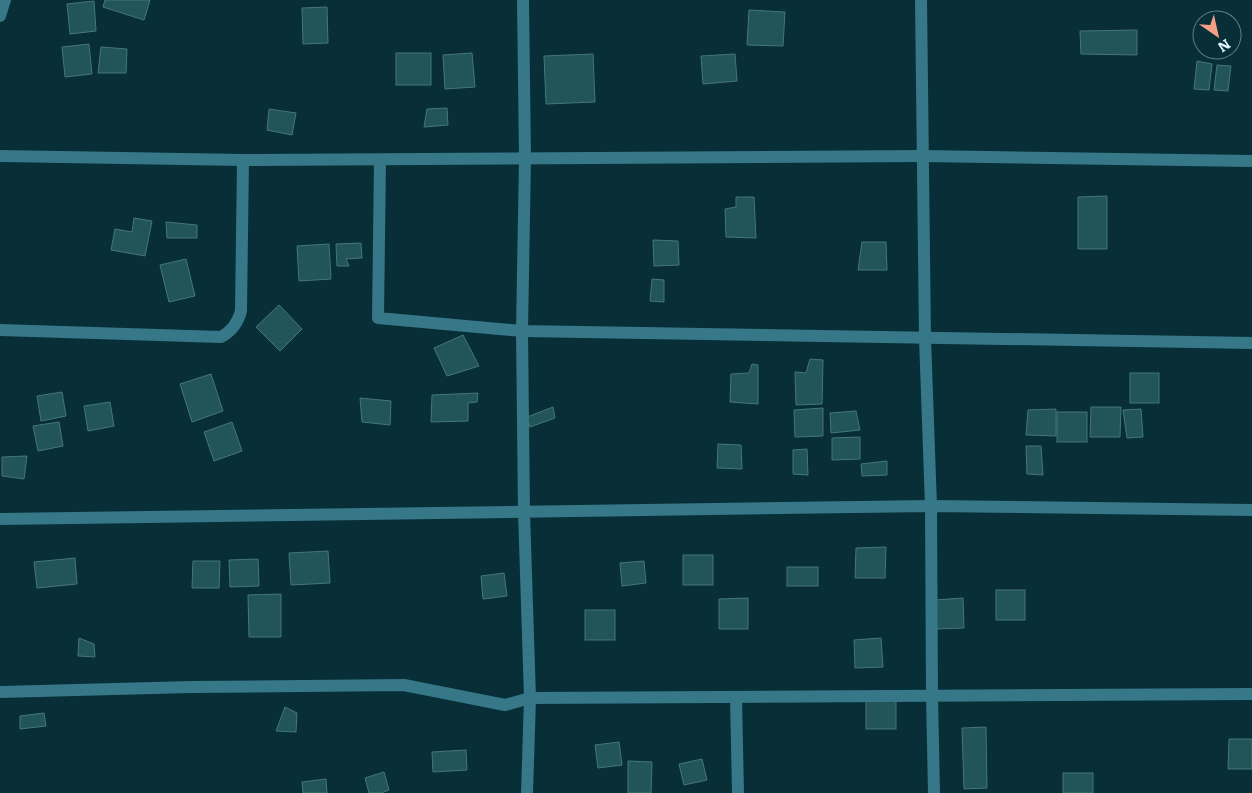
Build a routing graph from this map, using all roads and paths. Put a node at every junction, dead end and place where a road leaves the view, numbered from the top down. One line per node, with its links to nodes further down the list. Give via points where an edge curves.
1 (5, 0): 4 (street)
2 (523, 0): 7 (street)
3 (921, 0): 6 (street)
4 (0, 16)
5 (0, 156): 8 (street)
6 (923, 156): 7 (street); 10 (street); 13 (street)
7 (525, 158): 9 (street); 12 (street)
8 (244, 160): 9 (street); 11 (street, via 241,311 227,334 221,337)
9 (380, 160): 12 (street, via 378,318)
10 (1252, 161)
11 (0, 330)
12 (522, 331): 13 (street); 17 (street)
13 (925, 338): 14 (street); 15 (street)
14 (1252, 343)
15 (931, 506): 16 (street); 17 (street); 21 (street)
16 (1252, 510)
17 (524, 512): 18 (street); 23 (street)
18 (0, 520)
19 (0, 692): 23 (street, via 404,685 505,705)
20 (1252, 694): 21 (street)
21 (932, 696): 22 (street); 26 (street)
22 (736, 697): 23 (street); 25 (street)
23 (530, 698): 24 (street)
24 (527, 793)
25 (738, 793)
26 (934, 793)

